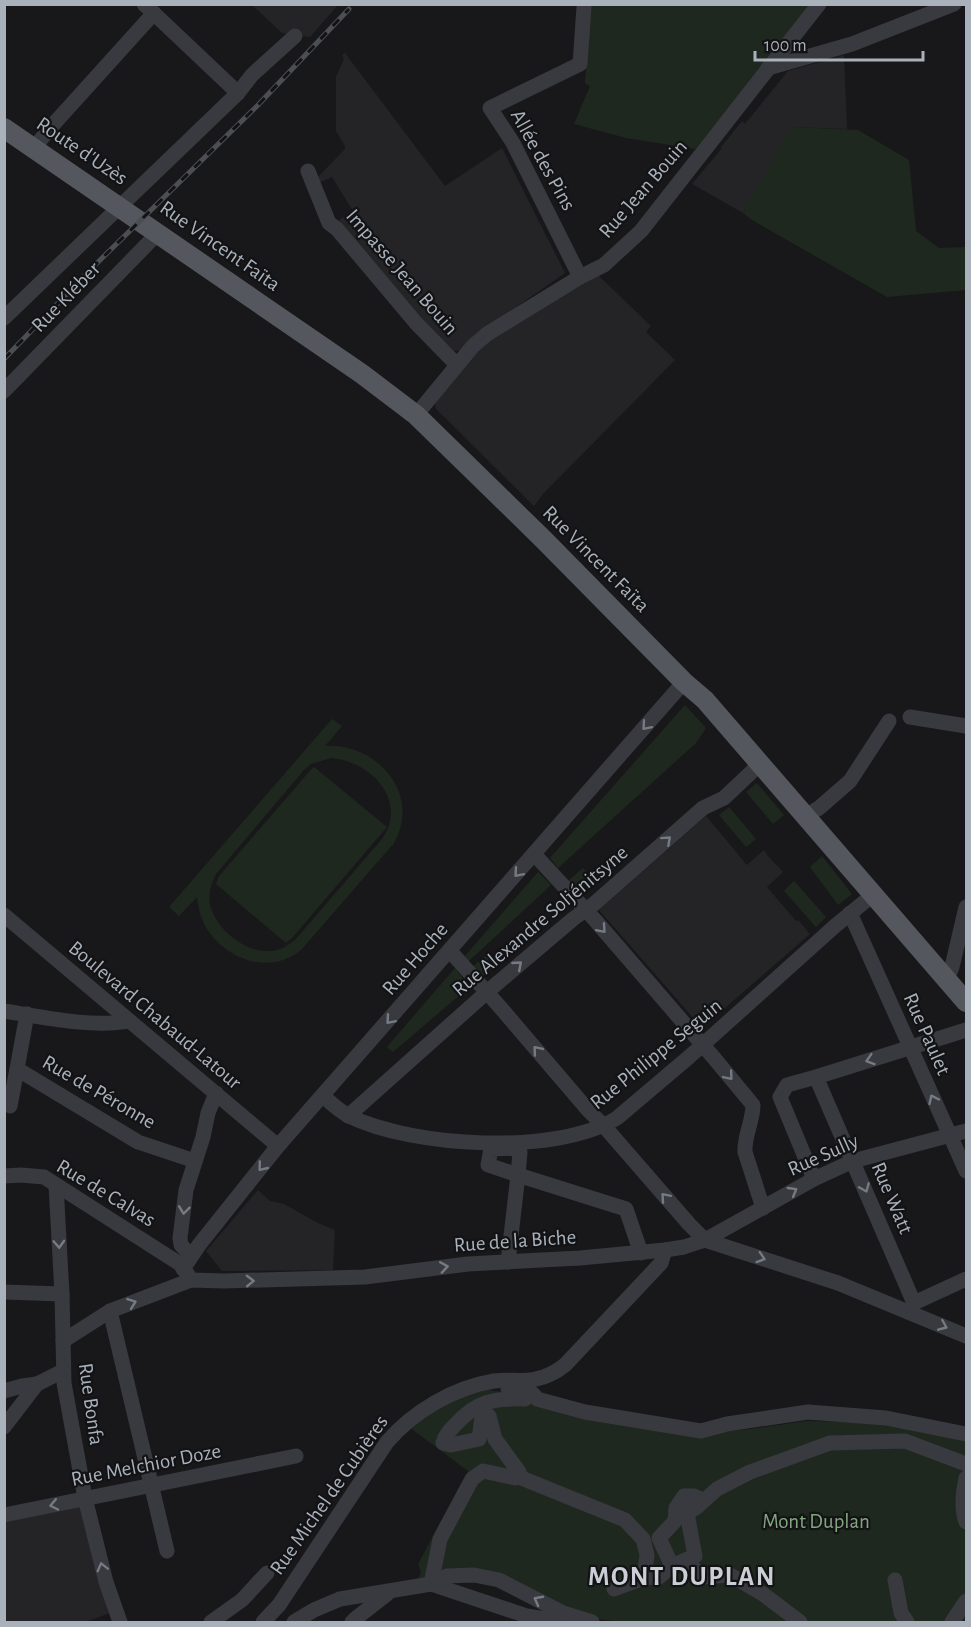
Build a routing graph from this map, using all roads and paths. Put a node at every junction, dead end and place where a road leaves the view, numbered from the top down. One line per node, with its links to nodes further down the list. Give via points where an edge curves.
1 (819, 4): 7 (street, Rue Jean Bouin)
2 (954, 4): 4 (street)
3 (584, 8): 14 (street, Allée des Pins, via 580,64 490,108 513,142)
4 (937, 8): 7 (street, via 852,44)
5 (149, 9): 8 (street); 10 (street)
6 (295, 36): 8 (street)
7 (768, 68): 14 (street, Rue Jean Bouin, via 641,231 604,265)
8 (238, 93): 12 (street)
9 (4, 128): 10 (main road, Route d'Uzès)
10 (34, 148): 12 (main road, Route d'Uzès)
11 (308, 171): 16 (street, Impasse Jean Bouin, via 329,224)
12 (126, 211): 13 (main road, Rue Vincent Faïta); 15 (street)
13 (158, 233): 17 (street, Rue Kléber); 18 (main road, Rue Vincent Faïta)
14 (580, 277): 16 (street, Rue Jean Bouin, via 487,334)
15 (4, 318)
16 (458, 365): 18 (street, Rue Jean Bouin)
17 (4, 391)
18 (416, 415): 19 (main road, Rue Vincent Faïta)
19 (684, 682): 23 (main road, Rue Vincent Faïta); 25 (street, Rue Hoche, one-way to 25)
20 (910, 717): 22 (street)
21 (889, 721): 24 (street, via 850,781)
22 (966, 726)
23 (761, 763): 24 (main road, Rue Vincent Faïta); 28 (street, Rue Alexandre Soljénitsyne, one-way to 23, via 703,808 724,798)
24 (806, 816): 26 (main road, Rue Vincent Faïta)
25 (534, 854): 28 (street); 31 (street, Rue Hoche, one-way to 31)
26 (874, 894): 29 (street, Rue Philippe Seguin); 32 (main road, Rue Vincent Faïta)
27 (966, 907): 32 (street)
28 (584, 910): 33 (street, Rue Alexandre Soljénitsyne, one-way to 28); 39 (street, one-way to 39)
29 (850, 914): 39 (street, Rue Philippe Seguin); 40 (street, Rue Paulet)
30 (4, 915): 37 (street, Boulevard Chabaud-Latour)
31 (450, 951): 33 (street); 44 (street, Rue Hoche, one-way to 44)
32 (947, 979): 34 (main road, Rue Vincent Faïta)
33 (487, 992): 46 (street, Rue Alexandre Soljénitsyne); 47 (street, one-way to 33)
34 (966, 1002)
35 (4, 1011): 36 (street)
36 (27, 1014): 37 (street, via 112,1024); 41 (street, Rue de Péronne)
37 (129, 1021): 43 (street, Boulevard Chabaud-Latour)
38 (966, 1030): 40 (street)
39 (702, 1045): 47 (street, Rue Philippe Seguin); 59 (street, one-way to 59, via 753,1105 744,1143)
40 (910, 1048): 42 (street, one-way to 42); 49 (street, Rue Paulet, one-way to 40)
41 (17, 1069): 45 (street, Rue de Péronne); 52 (street, Rue de Péronne, via 138,1142)
42 (816, 1077): 53 (street, Rue Watt); 57 (street, via 787,1085 780,1097)
43 (216, 1094): 51 (street, Boulevard Chabaud-Latour); 52 (street)
44 (323, 1096): 46 (street, Rue Philippe Seguin); 51 (street, Rue Hoche)
45 (10, 1106)
46 (348, 1116): 50 (street, Rue Philippe Seguin, via 422,1137 478,1143)
47 (604, 1126): 50 (street, Rue Philippe Seguin); 60 (street, one-way to 47)
48 (966, 1131): 49 (street, Rue Sully)
49 (950, 1135): 53 (street, Rue Sully); 54 (street, Rue Paulet)
50 (525, 1142): 56 (street)
51 (278, 1146): 64 (street, Rue Hoche, one-way to 64)
52 (195, 1161): 64 (street, one-way to 64, via 186,1190 180,1238)
53 (853, 1161): 57 (street, Rue Sully); 68 (street, Rue Watt, one-way to 68)
54 (966, 1171)
55 (4, 1176): 58 (street, Rue de Calvas, via 44,1177)
56 (520, 1176): 62 (street, via 626,1209); 63 (street)
57 (814, 1179): 59 (street, Rue Sully, one-way to 57)
58 (56, 1185): 64 (street, Rue de Calvas); 67 (street, Rue Bonfa, one-way to 67)
59 (763, 1208): 60 (street, Rue Sully)
60 (705, 1240): 61 (street, Rue de la Biche); 68 (street, one-way to 68)
61 (665, 1250): 62 (street, Rue de la Biche); 73 (street, Rue Michel de Cubières, via 661,1263 565,1365 536,1379)
62 (641, 1253): 63 (street, Rue de la Biche)
63 (508, 1262): 64 (street, Rue de la Biche, one-way to 63, via 347,1279)
64 (186, 1267): 69 (street, Rue de la Biche, one-way to 64)
65 (966, 1279): 68 (street)
66 (4, 1292): 67 (street)
67 (62, 1294): 71 (street, Rue Bonfa)
68 (911, 1308): 70 (street, one-way to 70)
69 (110, 1311): 71 (street, Rue de la Biche); 83 (street)
70 (966, 1336)
71 (63, 1341): 72 (street, Rue Bonfa)
72 (63, 1371): 74 (street); 84 (street, Rue Bonfa)
73 (495, 1381): 76 (street, via 499,1388 528,1390); 103 (street, Rue Michel de Cubières, via 454,1392 399,1427)
74 (37, 1384): 75 (street); 77 (street)
75 (4, 1391)
76 (537, 1399): 78 (street, via 585,1412 701,1431 808,1412 885,1418); 81 (street, via 491,1401 476,1406 443,1443 479,1439 482,1417 489,1416 495,1439)
77 (4, 1426)
78 (966, 1434)
79 (296, 1456): 83 (street, Rue Melchior Doze)
80 (966, 1464): 85 (street, via 905,1441 830,1443 750,1472)
81 (519, 1477): 89 (street, via 625,1520 644,1539); 95 (street, via 483,1472 472,1479 440,1539)
82 (966, 1479): 87 (street)
83 (153, 1486): 84 (street, Rue Melchior Doze); 90 (street)
84 (85, 1498): 86 (street, Rue Melchior Doze, one-way to 86); 99 (street, Rue Bonfa, one-way to 84)
85 (703, 1500): 88 (street, via 684,1496 676,1508 675,1521); 91 (street, via 687,1513 695,1556)
86 (4, 1515)
87 (966, 1522)
88 (659, 1538): 89 (street); 91 (street)
89 (646, 1549): 93 (street)
90 (167, 1551)
91 (678, 1563): 93 (street, via 659,1577); 107 (street, via 703,1577 730,1575)
92 (267, 1573): 102 (street, via 242,1600)
93 (644, 1578): 96 (street)
94 (895, 1580): 108 (street, via 901,1613)
95 (431, 1584): 97 (street); 100 (street, one-way to 95, via 563,1613 499,1580 474,1575 447,1576); 106 (street, via 527,1616)
96 (614, 1589)
97 (389, 1592): 104 (street, via 340,1599); 105 (street)
98 (966, 1601): 109 (street)
99 (119, 1620): 101 (street)
100 (591, 1622)
101 (102, 1623)
102 (211, 1623)
103 (263, 1623)
104 (294, 1623)
105 (352, 1623)
106 (564, 1623)
107 (800, 1623)
108 (907, 1623)
109 (952, 1623)

